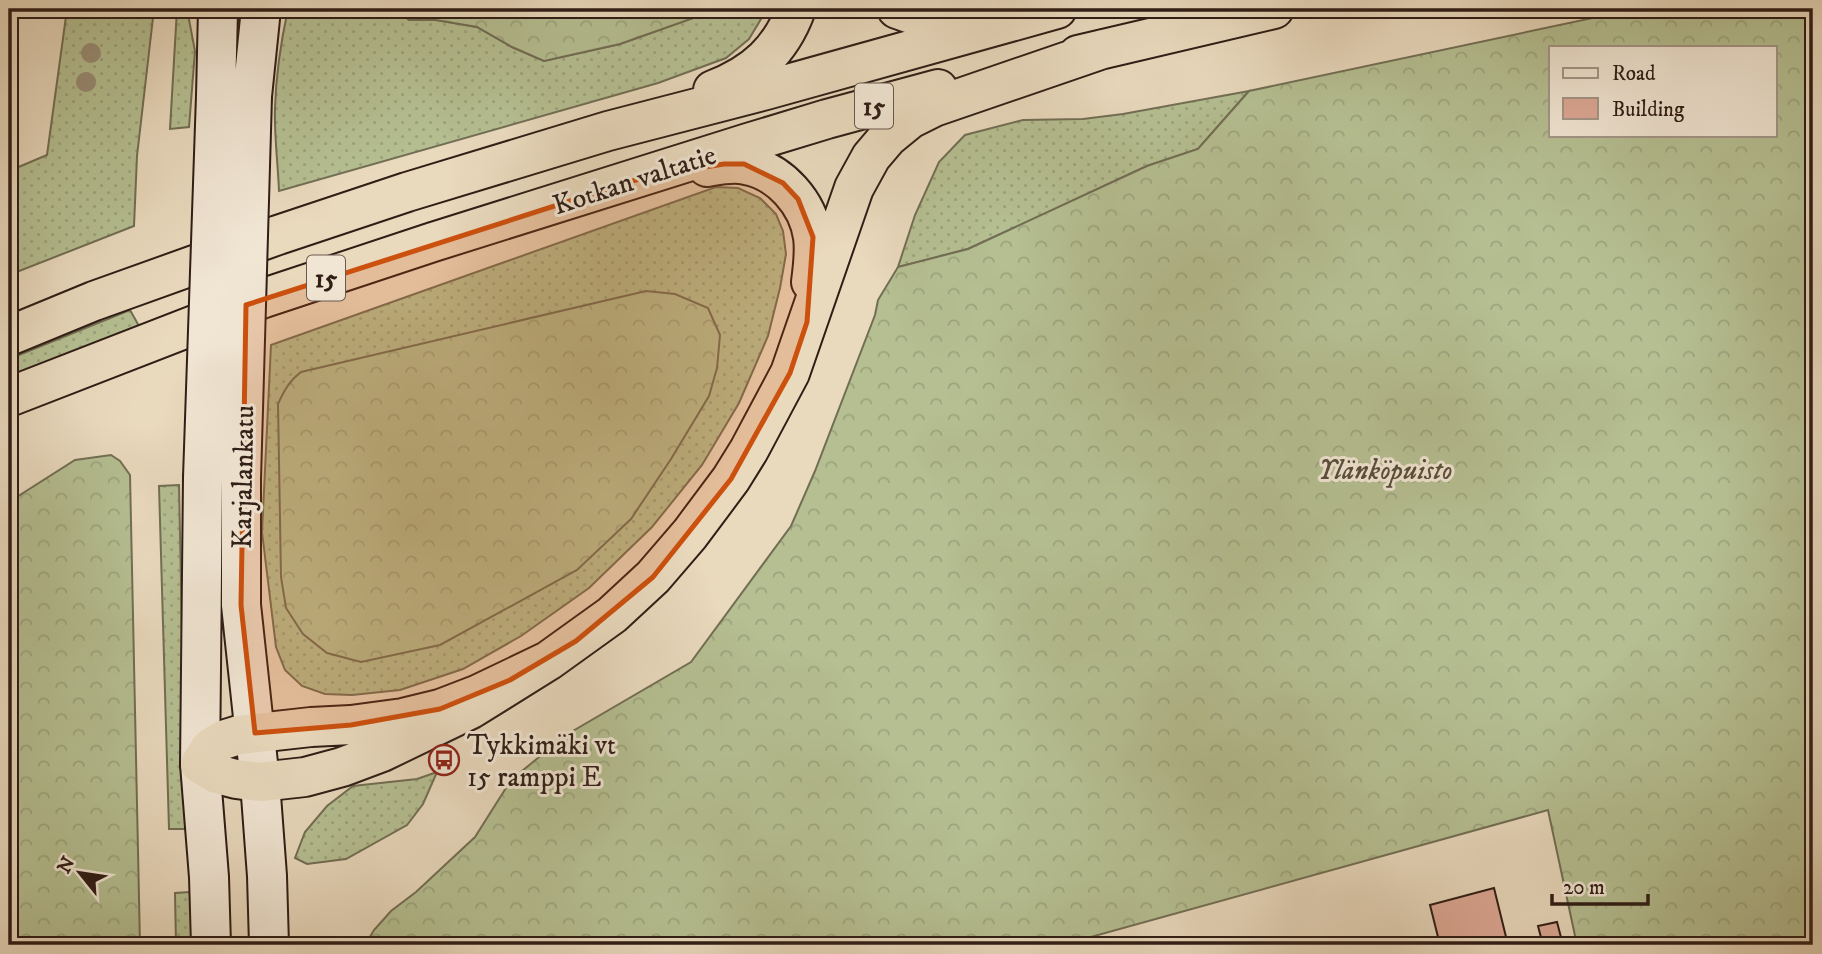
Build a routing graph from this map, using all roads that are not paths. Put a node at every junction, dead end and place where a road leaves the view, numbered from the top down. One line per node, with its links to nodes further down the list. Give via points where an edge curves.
1 (218, 9): 8 (main road, Karjalankatu)
2 (261, 9): 8 (main road, Karjalankatu)
3 (796, 9): 9 (highway, via 769,56 748,73)
4 (898, 9): 6 (highway, via 955,20)
5 (1274, 9): 7 (highway, Kotkan valtatie / 15)
6 (1053, 10): 9 (highway, Kotkan valtatie / 15)
7 (1103, 49): 10 (highway, Kotkan valtatie / 15, via 839,115); 11 (highway, via 934,107 888,137 854,188)
8 (234, 96): 15 (main road, Karjalankatu, bridge, via 241,605); 16 (main road, Karjalankatu, bridge, via 203,478)
9 (608, 131): 12 (highway, Kotkan valtatie / 15, via 278,235)
10 (648, 176): 11 (highway, via 744,164 783,183 798,200 813,237); 13 (highway, Kotkan valtatie / 15, via 264,298)
11 (807, 322): 14 (highway, via 771,412 710,508 653,577 612,615)
12 (9, 336)
13 (9, 397)
14 (548, 661): 15 (highway, via 440,709 351,726); 17 (highway, via 471,709 382,752 305,777)
15 (255, 733): 16 (highway, via 223,740 210,748); 17 (main road, Karjalankatu)
16 (200, 764): 17 (highway, via 216,774); 18 (main road, Karjalankatu)
17 (260, 782): 19 (main road, Karjalankatu)
18 (211, 945)
19 (270, 945)

